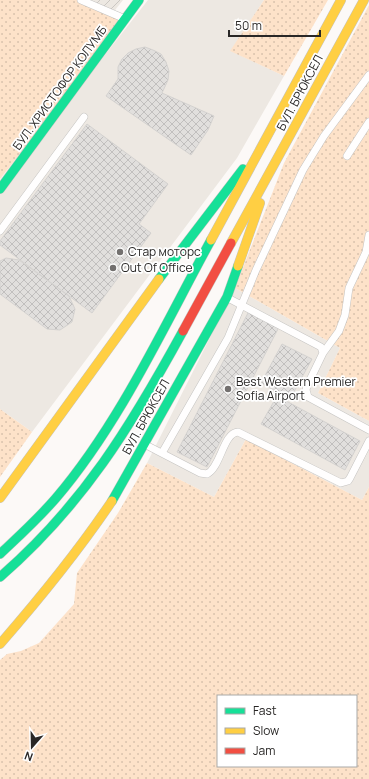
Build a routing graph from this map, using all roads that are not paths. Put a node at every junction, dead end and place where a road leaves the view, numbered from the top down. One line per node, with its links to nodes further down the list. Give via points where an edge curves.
1 (81, 0): 5 (lane)
2 (139, 0): 5 (main road, БУЛ. ХРИСТОФОР КОЛУМБ)
3 (341, 0): 9 (main road, БУЛ. БРЮКСЕЛ)
4 (364, 0): 11 (main road, БУЛ. БРЮКСЕЛ)
5 (125, 19): 12 (main road, БУЛ. ХРИСТОФОР КОЛУМБ)
6 (369, 75): 16 (lane, via 324,136 303,170)
7 (84, 116): 13 (lane)
8 (369, 122): 10 (lane)
9 (261, 150): 22 (main road, БУЛ. БРЮКСЕЛ, via 225,191); 23 (main road, БУЛ. БРЮКСЕЛ, via 135,379 84,459 53,502)
10 (347, 156)
11 (268, 177): 15 (main road, БУЛ. БРЮКСЕЛ); 24 (main road, БУЛ. БРЮКСЕЛ, via 153,386 97,476 41,541)
12 (0, 190)
13 (0, 231)
14 (369, 235): 17 (lane, via 366,252 349,288 345,315 339,331)
15 (227, 297): 16 (lane); 20 (main road, БУЛ. БРЮКСЕЛ)
16 (241, 305): 17 (lane, via 318,344); 21 (lane, via 228,338)
17 (323, 353): 18 (lane, via 307,386 308,396)
18 (369, 430)
19 (369, 441): 21 (lane, via 348,481 341,483 238,432 229,437 213,469 207,474 200,473)
20 (144, 444): 21 (lane); 25 (main road, БУЛ. БРЮКСЕЛ, via 115,496 86,540 51,586)
21 (162, 453)
22 (0, 498)
23 (0, 554)
24 (0, 577)
25 (0, 644)

